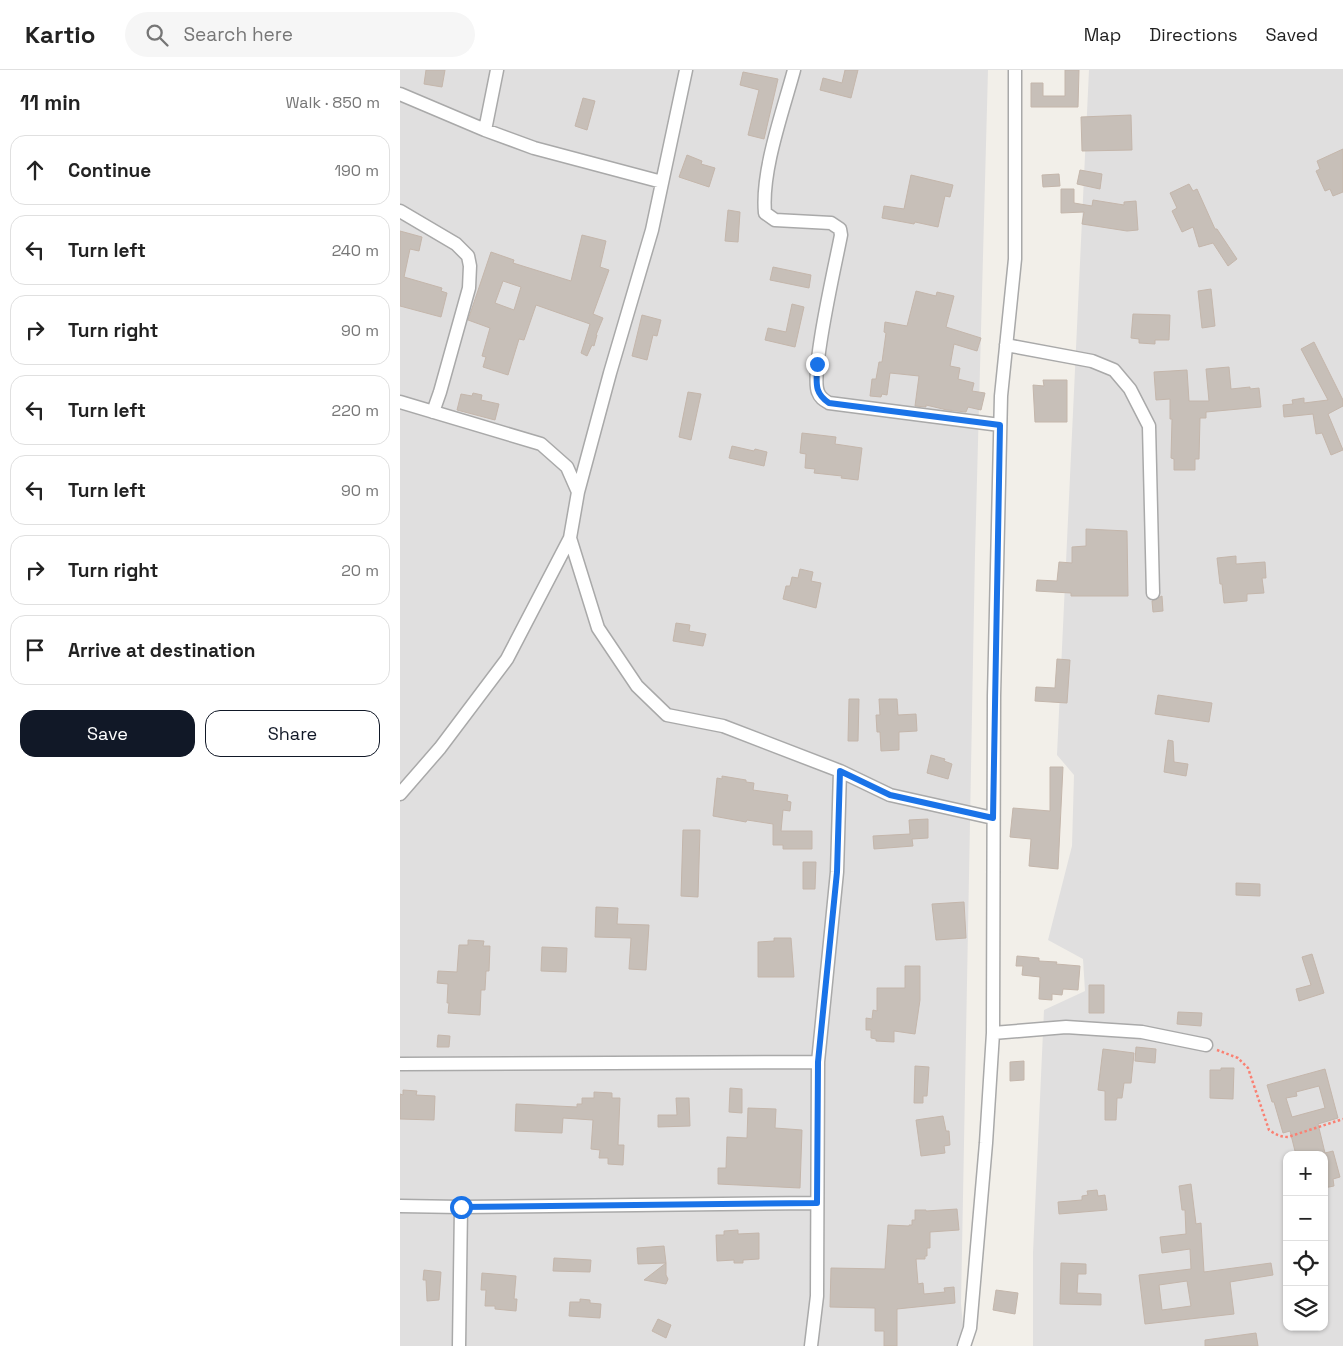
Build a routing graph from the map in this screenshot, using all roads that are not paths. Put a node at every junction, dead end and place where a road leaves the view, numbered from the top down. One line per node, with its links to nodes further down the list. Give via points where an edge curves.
1 (497, 70): 6 (street)
2 (686, 70): 7 (street)
3 (794, 70): 12 (street, via 776,138 764,198 765,213 775,220 832,224 840,229 842,235 817,364 817,391 821,398 829,403)
4 (1015, 70): 9 (street, via 1014,259)
5 (400, 94): 6 (street)
6 (485, 130): 7 (street, via 534,148)
7 (662, 182): 13 (street, via 652,230)
8 (400, 211): 11 (street, via 456,244 468,256 470,266 469,288)
9 (1006, 345): 12 (street); 15 (street, via 1092,361 1114,370 1130,389 1150,426)
10 (400, 402): 11 (street)
11 (433, 412): 13 (street, via 540,444 567,466)
12 (1000, 425): 18 (street)
13 (578, 492): 14 (street)
14 (570, 538): 16 (street, via 598,628 637,686 667,716 723,726); 17 (street, via 507,659 440,748)
15 (1153, 593)
16 (840, 771): 18 (street, via 890,795); 21 (street, via 837,872)
17 (400, 794)
18 (993, 818): 19 (street)
19 (993, 1033): 20 (street, via 1066,1027 1142,1032); 28 (street, via 972,1308)
20 (1206, 1045)
21 (818, 1062): 22 (street); 23 (street)
22 (400, 1064)
23 (817, 1203): 25 (street); 27 (street, via 817,1296)
24 (400, 1206): 25 (street)
25 (461, 1207): 26 (street)
26 (459, 1346)
27 (811, 1346)
28 (964, 1346)

